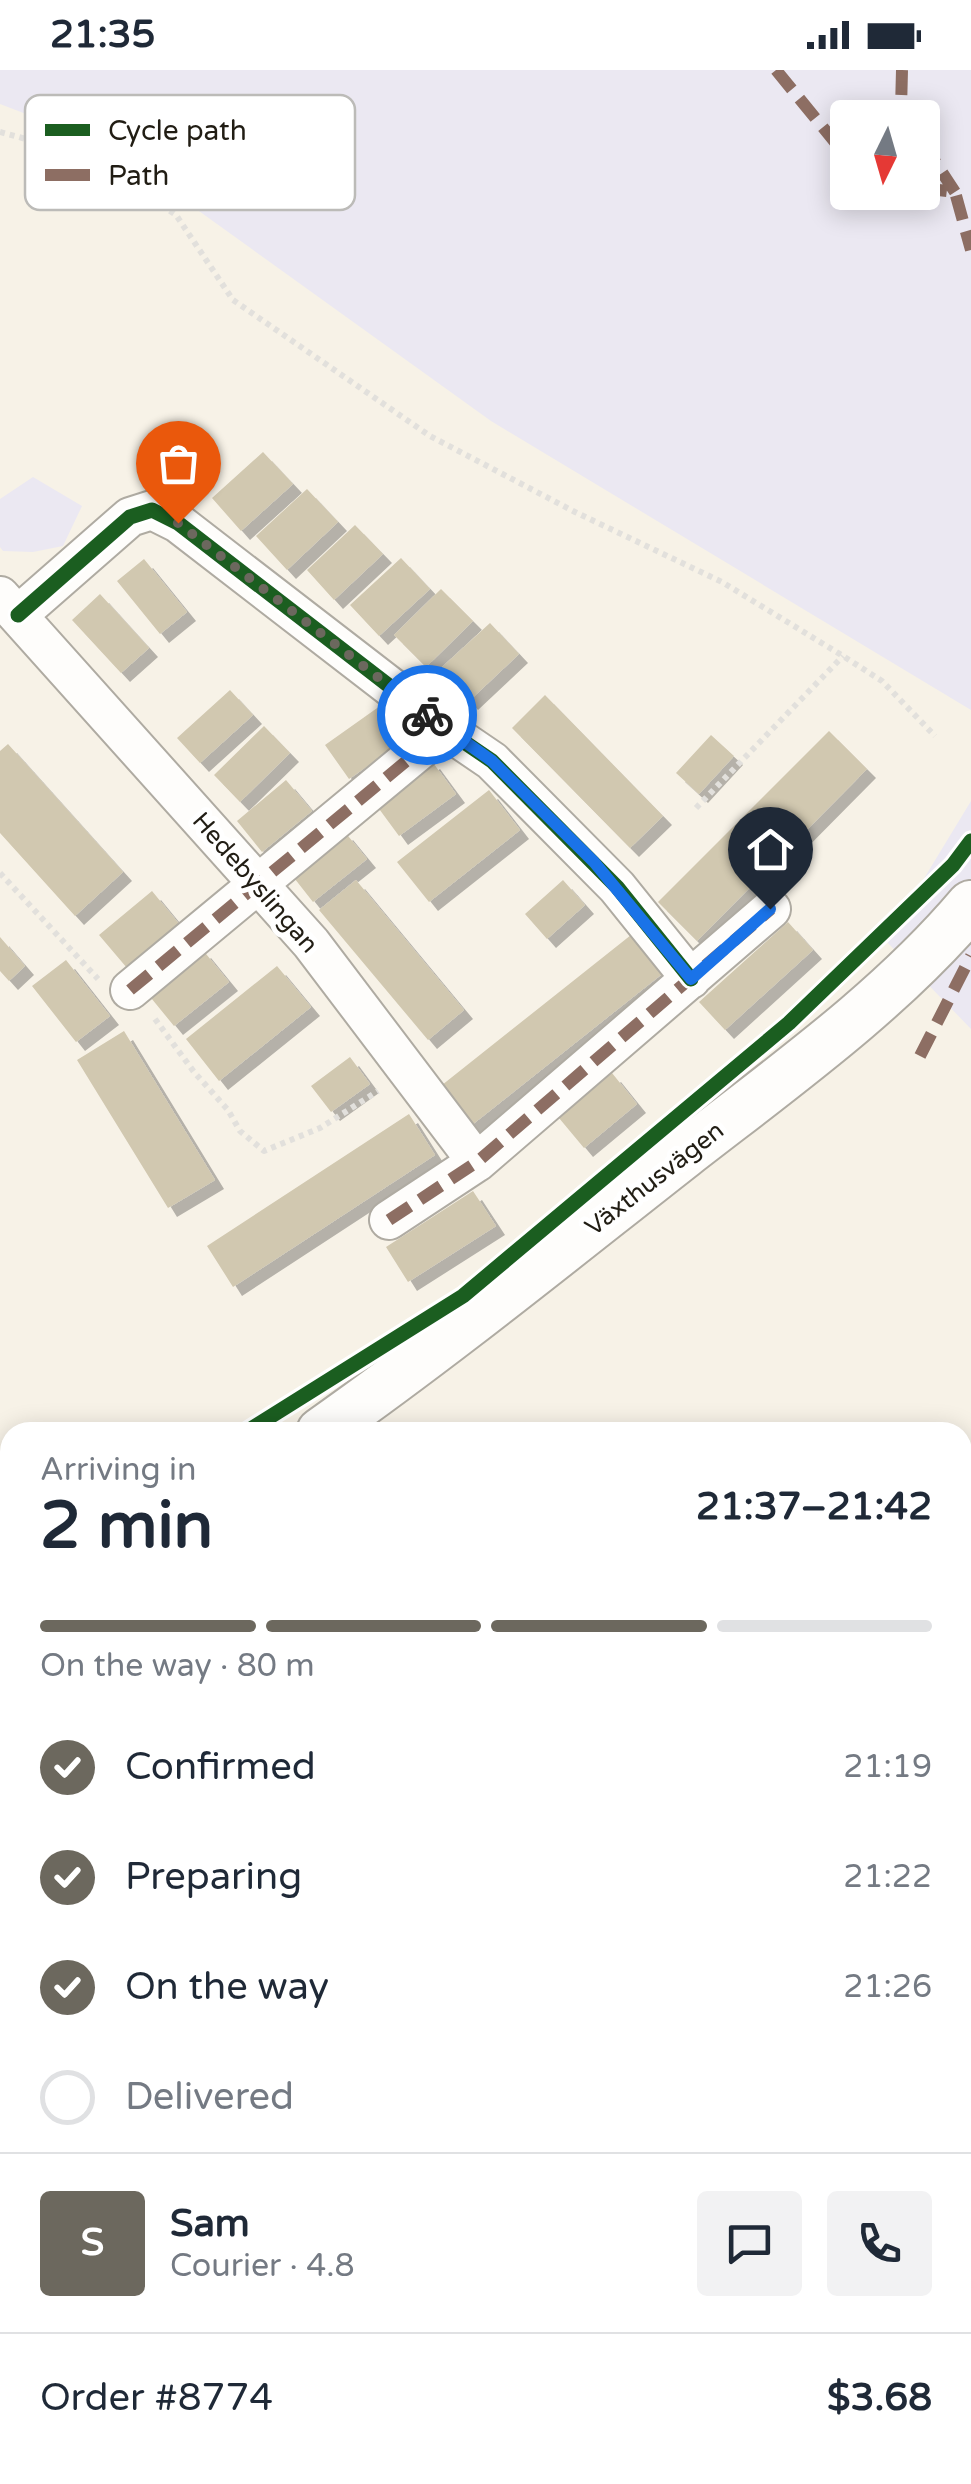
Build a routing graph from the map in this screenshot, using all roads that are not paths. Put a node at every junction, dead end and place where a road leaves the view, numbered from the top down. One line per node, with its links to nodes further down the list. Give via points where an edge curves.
1 (9, 606): 2 (street, Hedebyslingan, via 130,517 152,510 178,523); 3 (street, Hedebyslingan)
2 (445, 729): 3 (street); 6 (street, Hedebyslingan, via 492,761 594,862)
3 (258, 883): 7 (street); 8 (street, Hedebyslingan)
4 (971, 905): 10 (street, Växthusvägen, via 933,950 785,1075)
5 (770, 909): 6 (street)
6 (691, 979): 8 (street)
7 (130, 990)
8 (477, 1162): 9 (street)
9 (388, 1220)
10 (335, 1422)

